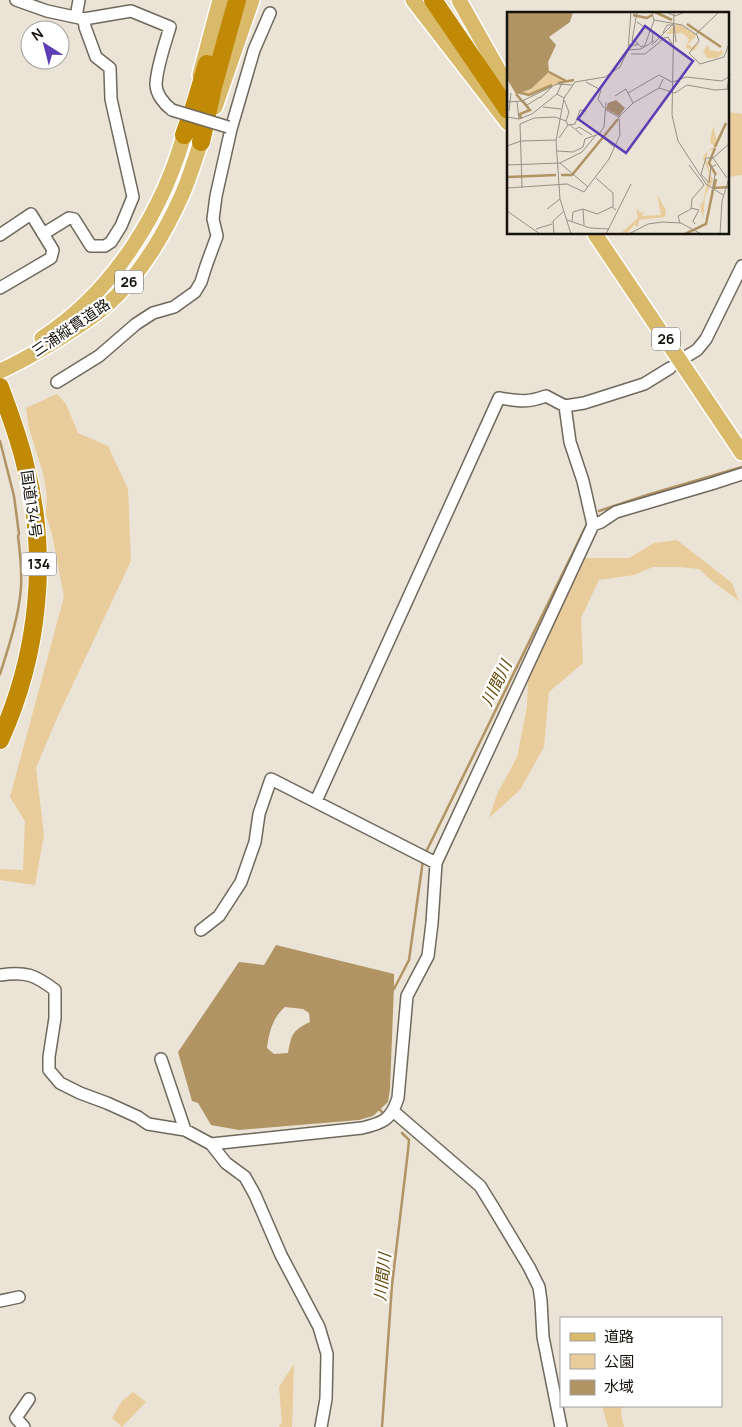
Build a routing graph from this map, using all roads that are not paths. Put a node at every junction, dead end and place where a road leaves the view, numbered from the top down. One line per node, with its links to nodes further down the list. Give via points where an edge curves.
1 (16, 0): 12 (street)
2 (79, 0): 12 (street)
3 (220, 0): 19 (main road, 三浦縦貫道路)
4 (226, 0): 19 (highway, 26)
5 (237, 0): 20 (highway, 26)
6 (252, 0): 20 (main road, 26)
7 (413, 0): 17 (main road)
8 (433, 0): 13 (highway)
9 (441, 0): 13 (highway)
10 (459, 0): 14 (main road)
11 (270, 13): 18 (street, via 254,50)
12 (80, 18): 18 (street, bridge, via 131,11 170,27 156,84 160,98 172,110); 21 (street, via 96,57 110,68 111,99 133,197 121,226 105,246 91,246 74,219 69,218)
13 (469, 46): 15 (highway); 16 (highway)
14 (507, 85)
15 (507, 101)
16 (507, 108)
17 (507, 122)
18 (230, 128): 29 (street, via 213,219 217,236 195,292 174,307 153,313 136,324 99,356)
19 (184, 135): 28 (main road, 三浦縦貫道路 / 26, via 146,225 112,275 67,319 10,357)
20 (201, 142): 28 (main road, 三浦縦貫道路 / 26, via 168,222 130,281 106,306 70,332 14,365)
21 (43, 234): 22 (street, via 30,214); 25 (street, via 53,250 51,258)
22 (0, 235)
23 (596, 235): 32 (main road, 26)
24 (742, 266): 26 (street, via 706,339)
25 (0, 288)
26 (688, 356)
27 (670, 368): 31 (street, via 644,384)
28 (0, 369)
29 (57, 382)
30 (0, 387): 35 (highway, 国道134号 / 134, via 26,464 39,564 29,650 17,698)
31 (565, 406): 34 (street, via 570,442); 36 (street, via 546,396 531,401 499,398)
32 (739, 448)
33 (742, 474): 34 (street, via 616,512)
34 (593, 525): 37 (street)
35 (0, 740)
36 (316, 801): 37 (street); 38 (street, via 271,779 241,882 219,916)
37 (436, 863): 41 (street, via 428,956 407,996 398,1098)
38 (201, 930)
39 (0, 975): 42 (street, via 24,973 55,990 55,1018 48,1057 49,1070 60,1083 148,1124)
40 (161, 1059): 42 (street)
41 (393, 1111): 43 (street, via 380,1124 362,1128); 49 (street, via 480,1186 529,1267 541,1301 543,1337)
42 (185, 1130): 43 (street)
43 (211, 1144): 48 (street, via 226,1163 245,1177 319,1327 328,1354)
44 (19, 1297): 45 (street)
45 (0, 1301)
46 (29, 1399): 47 (street, via 16,1418)
47 (24, 1427)
48 (321, 1427)
49 (561, 1427)

